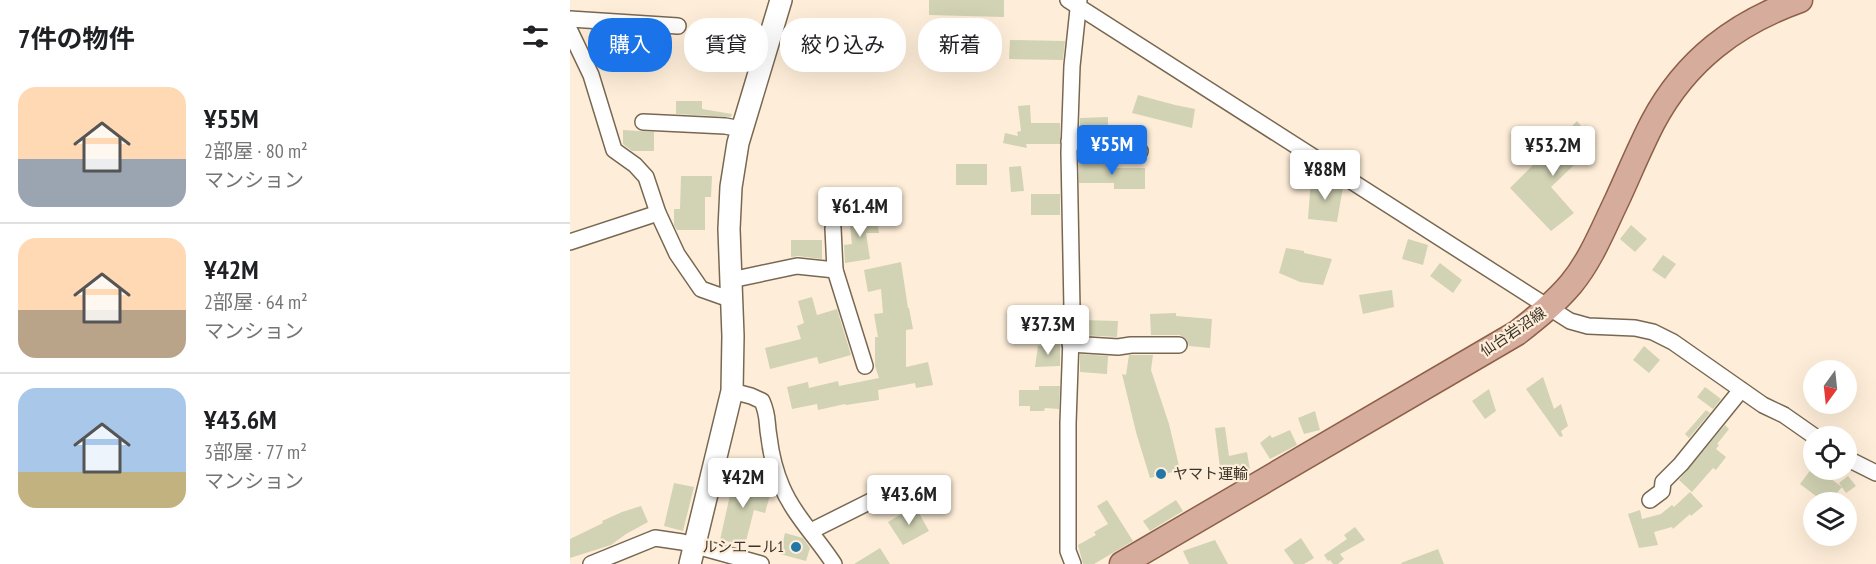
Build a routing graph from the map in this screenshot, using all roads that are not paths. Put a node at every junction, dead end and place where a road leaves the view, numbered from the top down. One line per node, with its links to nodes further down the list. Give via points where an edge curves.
1 (782, 0): 8 (street)
2 (1800, 0): 16 (main road, 仙台岩沼線, via 1745,25 1716,44 1684,76 1653,122 1595,247 1572,283)
3 (1075, 2): 9 (street); 16 (street)
4 (570, 19): 5 (street)
5 (678, 26)
6 (570, 31): 11 (street, via 591,75 614,150 646,177)
7 (643, 122): 8 (street)
8 (742, 129): 15 (street, via 731,187)
9 (1069, 141): 10 (street); 17 (street)
10 (1140, 151)
11 (658, 213): 13 (street); 15 (street, via 677,254 701,289)
12 (833, 228): 14 (street)
13 (570, 242)
14 (835, 270): 15 (street, via 797,267); 19 (street)
15 (731, 290): 21 (street)
16 (1549, 308): 20 (street, via 1570,321 1588,326 1653,332); 33 (main road, 仙台岩沼線, via 1517,333)
17 (1070, 344): 18 (street); 32 (street, via 1068,551)
18 (1179, 345)
19 (865, 366)
20 (1741, 390): 22 (street); 26 (street, via 1663,482 1662,491)
21 (732, 391): 27 (street, via 762,401 768,414 772,458 782,487); 28 (street)
22 (1803, 428)
23 (1857, 464): 24 (street)
24 (1876, 473)
25 (875, 499): 27 (street)
26 (1650, 500)
27 (811, 531): 31 (street)
28 (693, 555): 29 (street, via 655,538); 30 (street)
29 (591, 564)
30 (761, 564)
31 (834, 564)
32 (1073, 564)
33 (1122, 564)

